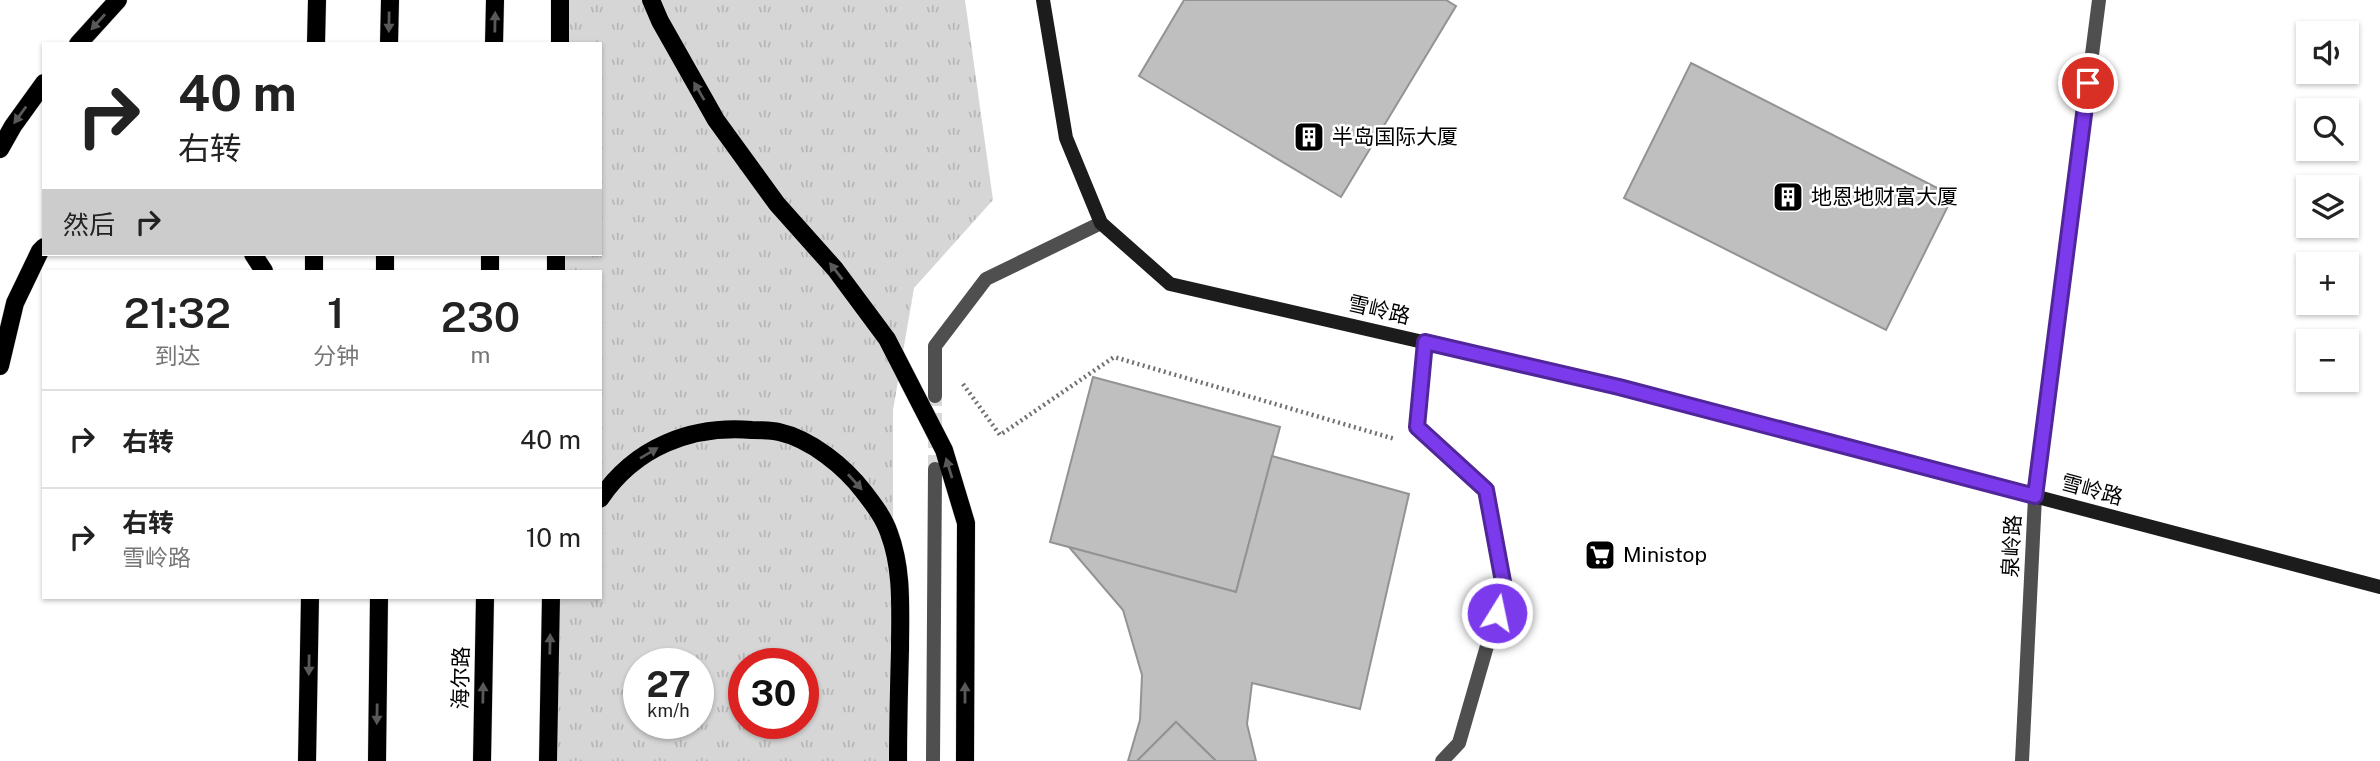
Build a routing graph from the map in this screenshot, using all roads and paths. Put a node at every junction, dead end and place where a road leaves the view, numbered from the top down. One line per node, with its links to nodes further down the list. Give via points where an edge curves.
1 (118, 0): 9 (main road, one-way to 9)
2 (317, 0): 10 (main road)
3 (390, 0): 11 (main road, one-way to 11)
4 (495, 0): 12 (main road, one-way to 4)
5 (560, 0): 13 (main road)
6 (651, 0): 37 (main road, one-way to 6, via 966,523 944,450 887,339 835,269 777,204 716,120)
7 (1043, 0): 16 (street, 雪岭路, via 1066,138)
8 (2099, 0): 25 (street, 泉岭路)
9 (80, 42)
10 (316, 42)
11 (389, 42)
12 (494, 42)
13 (559, 42)
14 (42, 86): 15 (main road, one-way to 15)
15 (0, 149)
16 (1101, 223): 18 (street, 雪岭路, via 1170,284); 19 (street, via 986,279)
17 (42, 249): 20 (main road, via 15,303)
18 (1425, 342): 22 (street, via 1417,427); 25 (street, 雪岭路, via 1619,387)
19 (935, 346): 21 (street); 22 (path, via 1000,435 1114,356)
20 (0, 366)
21 (935, 397)
22 (1447, 454): 38 (street, via 1486,490 1504,587 1459,743)
23 (935, 469): 36 (street)
24 (602, 496): 35 (main road, one-way to 35, via 647,452 692,433 732,428 779,432 821,451 854,478 889,531 901,591)
25 (2035, 496): 26 (street, 雪岭路); 39 (street, 泉岭路)
26 (2380, 587)
27 (310, 599): 31 (main road, one-way to 31)
28 (379, 599): 32 (main road, one-way to 32)
29 (485, 599): 33 (main road, 海尔路, one-way to 29)
30 (551, 599): 34 (main road, one-way to 30)
31 (307, 761)
32 (377, 761)
33 (482, 761)
34 (548, 761)
35 (898, 761)
36 (933, 761)
37 (965, 761)
38 (1442, 761)
39 (2022, 761)

